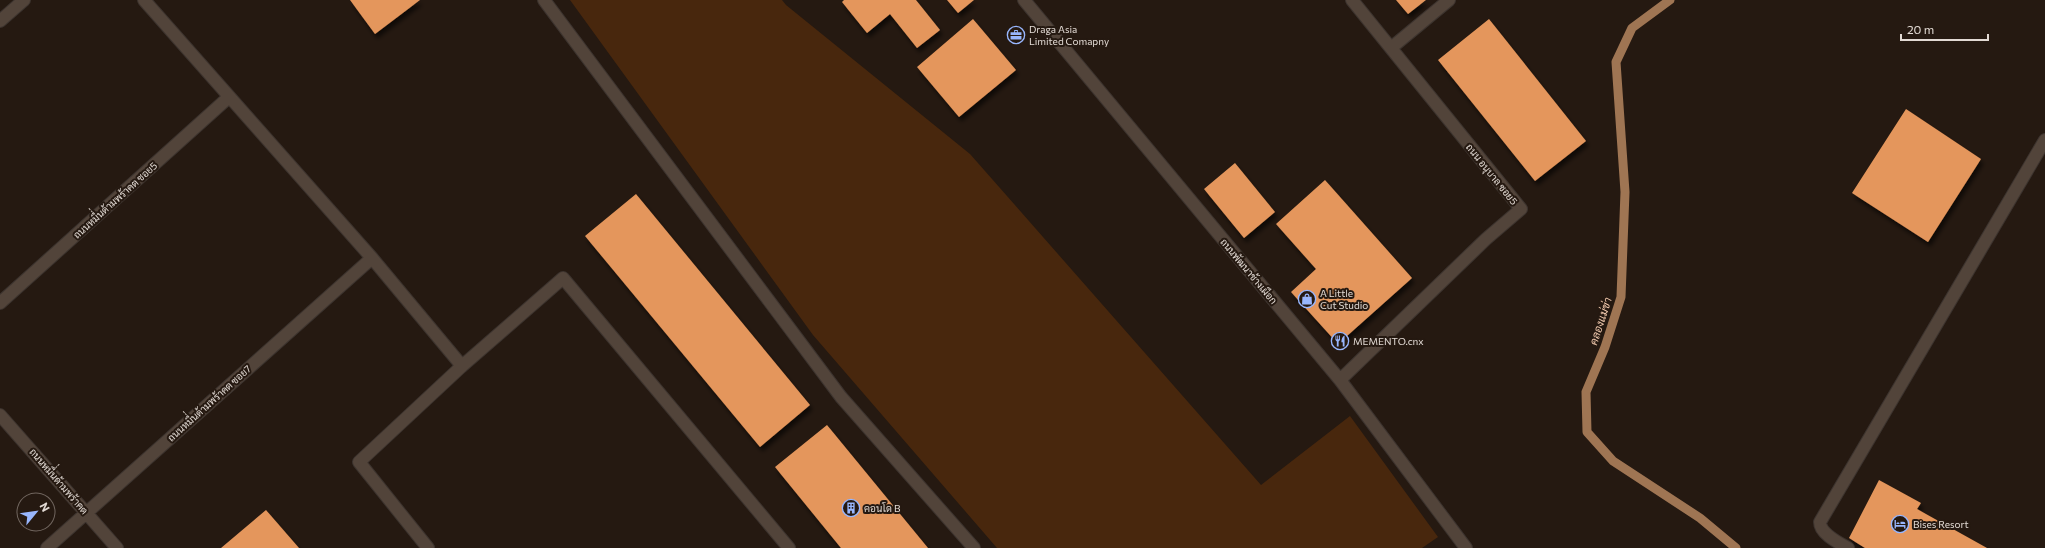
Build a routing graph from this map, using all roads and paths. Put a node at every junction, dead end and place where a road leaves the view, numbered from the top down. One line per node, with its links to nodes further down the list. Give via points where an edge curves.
1 (24, 0): 7 (street)
2 (144, 0): 9 (street)
3 (544, 0): 21 (street, via 841,396)
4 (1024, 0): 14 (street, ถนนพัฒนาช้างเผือก)
5 (1352, 0): 8 (street, ถนน อนุบาล ซอย5)
6 (1449, 0): 8 (street)
7 (0, 21)
8 (1391, 48): 14 (street, ถนน อนุบาล ซอย5, via 1521,209 1486,239)
9 (230, 97): 11 (street); 12 (street, ถนนหมื่่นด้ามพร้าคต ซอย5)
10 (2045, 140): 23 (street, via 1820,522 1824,532)
11 (372, 258): 13 (street); 16 (street, ถนนหมื่่นด้ามพร้าคต ซอย7)
12 (0, 303)
13 (462, 366): 19 (street, via 358,462); 20 (street, via 563,278)
14 (1340, 380): 22 (street, ถนนพัฒนาช้างเผือก)
15 (0, 415): 16 (street, ถนนหมื่่นด้ามพร้าคต)
16 (86, 512): 17 (street, ถนนหมื่่นด้ามพร้าคต ซอย7); 18 (street, ถนนหมื่่นด้ามพร้าคต)
17 (47, 548)
18 (117, 548)
19 (428, 548)
20 (789, 548)
21 (974, 548)
22 (1466, 548)
23 (1848, 548)

